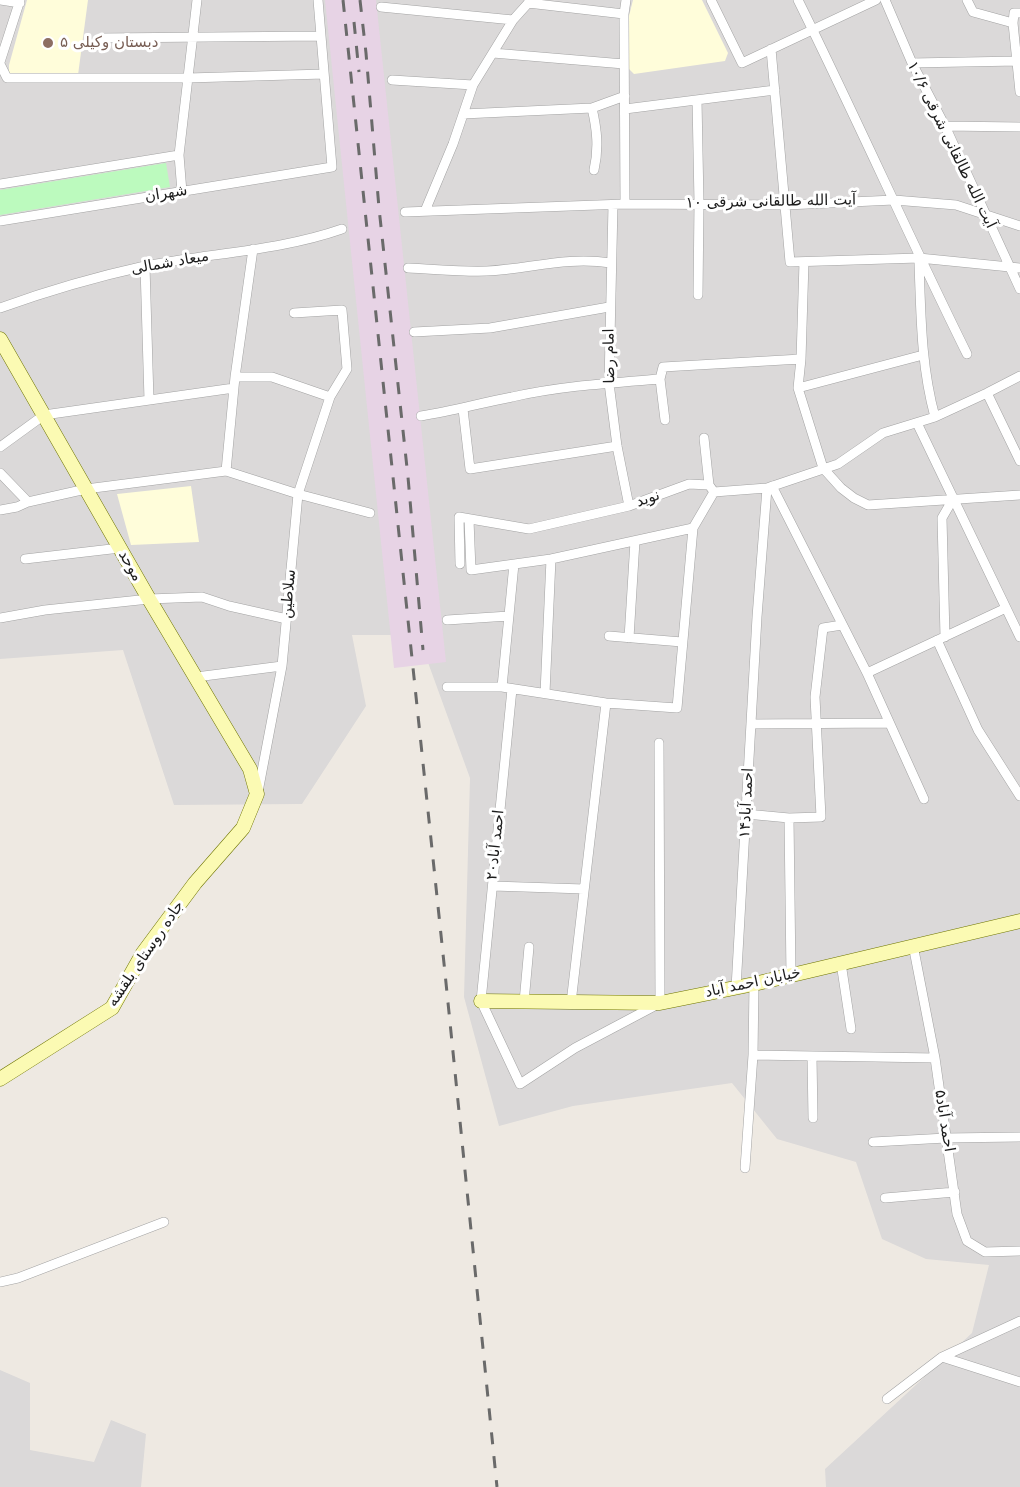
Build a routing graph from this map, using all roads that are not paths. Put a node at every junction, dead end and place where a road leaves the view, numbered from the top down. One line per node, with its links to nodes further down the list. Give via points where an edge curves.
1 (0, 0): 10 (street)
2 (197, 0): 18 (street)
3 (318, 0): 19 (street)
4 (626, 0): 14 (street)
5 (711, 0): 21 (street, via 742,63)
6 (798, 0): 17 (street)
7 (876, 0): 17 (street)
8 (885, 0): 25 (street, آیت الله طالقانی شرقی ۱۰/۶)
9 (967, 0): 16 (street, via 973,12)
10 (20, 1): 24 (street)
11 (529, 2): 14 (street); 15 (street)
12 (381, 7): 15 (street)
13 (1020, 13): 16 (street, via 1014,13)
14 (624, 14): 26 (street)
15 (513, 20): 22 (street)
16 (1013, 23): 23 (street)
17 (812, 30): 21 (street); 44 (street)
18 (194, 36): 19 (street); 20 (street); 28 (street)
19 (321, 36): 27 (street)
20 (101, 38)
21 (771, 49): 31 (street)
22 (493, 53): 26 (street); 30 (street)
23 (1018, 62): 25 (street); 32 (street)
24 (0, 63): 28 (street, via 7,78)
25 (912, 63): 38 (street, آیت الله طالقانی شرقی ۱۰/۶)
26 (624, 64): 33 (street)
27 (324, 74): 28 (street); 43 (street, شهران, via 332,168)
28 (188, 78): 40 (street)
29 (392, 80): 30 (street)
30 (473, 85): 37 (street)
31 (775, 90): 34 (street); 48 (street)
32 (1020, 92)
33 (624, 96): 35 (street); 36 (street)
34 (697, 100): 36 (street); 45 (street)
35 (592, 108): 37 (street); 41 (street, via 598,152)
36 (625, 109): 46 (street)
37 (463, 114): 49 (street)
38 (945, 126): 39 (street); 51 (street, آیت الله طالقانی شرقی ۱۰/۶)
39 (1020, 127)
40 (179, 155): 42 (street); 43 (street)
41 (594, 170)
42 (0, 184)
43 (182, 192): 52 (street, شهران)
44 (894, 200): 48 (street, آیت الله طالقانی شرقی ۱۰); 51 (street, آیت الله طالقانی شرقی ۱۰, via 956,205); 56 (street)
45 (699, 203): 46 (street, آیت الله طالقانی شرقی ۱۰); 48 (street, آیت الله طالقانی شرقی ۱۰); 64 (street)
46 (625, 204): 47 (street, آیت الله طالقانی شرقی ۱۰)
47 (613, 205): 49 (street, آیت الله طالقانی شرقی ۱۰); 58 (street, امام رضا)
48 (786, 205): 57 (street, via 790,262)
49 (425, 211): 50 (street, آیت الله طالقانی شرقی ۱۰)
50 (405, 212)
51 (984, 213): 53 (street, آیت الله طالقانی شرقی ۱۰); 59 (street, آیت الله طالقانی شرقی ۱۰/۶)
52 (0, 221)
53 (1020, 226)
54 (342, 229): 55 (street, میعاد شمالی)
55 (253, 249): 60 (street, میعاد شمالی); 74 (street)
56 (919, 258): 57 (street); 59 (street); 70 (street); 71 (street)
57 (804, 262): 72 (street)
58 (611, 263): 61 (street, via 568,260 485,271); 65 (street, امام رضا)
59 (1008, 265): 62 (street); 63 (street, آیت الله طالقانی شرقی ۱۰/۶)
60 (145, 266): 66 (street, میعاد شمالی, via 55,288); 81 (street)
61 (408, 268)
62 (1020, 268)
63 (1020, 288)
64 (698, 295)
65 (609, 307): 68 (street, via 490,328); 76 (street, امام رضا)
66 (0, 308)
67 (294, 313): 80 (street, سلاطین, via 342,310 347,369)
68 (414, 332)
69 (0, 339): 83 (street, موحد)
70 (967, 354)
71 (923, 355): 78 (street); 85 (street)
72 (801, 359): 75 (street, via 663,368); 78 (street)
73 (1020, 376): 79 (street, نوید)
74 (235, 377): 77 (street); 80 (street, via 272,377)
75 (660, 379): 76 (street); 86 (street)
76 (609, 383): 82 (street, via 513,396); 89 (street, امام رضا)
77 (234, 388): 81 (street); 93 (street)
78 (798, 388): 92 (street)
79 (987, 393): 85 (street, نوید); 91 (street)
80 (330, 397): 98 (street, سلاطین)
81 (149, 400): 83 (street)
82 (463, 409): 84 (street); 89 (street, via 470,470)
83 (44, 415): 90 (street); 97 (street, موحد)
84 (421, 416)
85 (934, 417): 87 (street, نوید)
86 (665, 420)
87 (917, 423): 92 (street, نوید, via 883,433 838,464); 100 (street)
88 (704, 438): 96 (street)
89 (617, 446): 102 (street, امام رضا)
90 (0, 447)
91 (1020, 461)
92 (823, 468): 95 (street, نوید); 100 (street, via 841,488 868,504)
93 (226, 471): 97 (street); 98 (street)
94 (0, 473): 101 (street)
95 (770, 487): 96 (street, نوید); 119 (street); 133 (street, احمد آباد۱۴)
96 (712, 488): 102 (street, نوید, via 689,484); 106 (street)
97 (86, 489): 101 (street); 108 (street, موحد)
98 (298, 494): 104 (street); 117 (street, سلاطین)
99 (1020, 495): 100 (street)
100 (953, 499): 114 (street); 123 (street, via 942,518)
101 (28, 502): 103 (street)
102 (629, 506): 105 (street, نوید, via 529,529)
103 (0, 510)
104 (370, 513)
105 (469, 520): 111 (street, via 459,517); 112 (street, via 471,570)
106 (693, 528): 107 (street); 124 (street)
107 (635, 541): 110 (street); 122 (street)
108 (120, 548): 109 (street); 113 (street, موحد)
109 (25, 559)
110 (551, 559): 112 (street); 130 (street)
111 (460, 564)
112 (514, 564): 115 (street, احمد آباد۲۰)
113 (149, 598): 116 (street); 117 (street, via 202,597); 127 (street, موحد)
114 (1006, 608): 121 (street); 123 (street)
115 (509, 616): 118 (street); 129 (street, احمد آباد۲۰)
116 (0, 618)
117 (287, 619): 125 (street, سلاطین)
118 (447, 620)
119 (842, 625): 126 (street); 134 (street, via 823,628 814,697)
120 (609, 636): 122 (street)
121 (1020, 637)
122 (629, 638): 124 (street)
123 (941, 639): 126 (street); 137 (street, via 978,730)
124 (682, 642): 131 (street, via 677,708)
125 (282, 666): 127 (street); 136 (street, سلاطین)
126 (867, 673): 132 (street)
127 (196, 677): 136 (street, موحد, via 250,769)
128 (447, 687): 129 (street)
129 (507, 688): 130 (street); 141 (street, احمد آباد۲۰)
130 (545, 693): 131 (street)
131 (606, 703): 142 (street)
132 (889, 723): 134 (street); 138 (street)
133 (751, 724): 134 (street); 139 (street, احمد آباد۱۴)
134 (816, 724): 140 (street, via 820,817)
135 (659, 743): 153 (street)
136 (257, 794): 158 (street, جاده روستای بلقشه, via 243,828 195,883 143,953 112,1008)
137 (1020, 796)
138 (924, 799)
139 (746, 814): 140 (street); 149 (street, احمد آباد۱۴)
140 (789, 818): 147 (street)
141 (493, 886): 142 (street); 150 (street, احمد آباد۲۰)
142 (584, 889): 152 (street)
143 (1020, 921): 144 (street, خیابان احمد آباد)
144 (913, 945): 146 (street, خیابان احمد آباد); 157 (street, احمد آباد۵)
145 (529, 947): 151 (street)
146 (841, 963): 147 (street, خیابان احمد آباد); 154 (street)
147 (791, 976): 148 (street, خیابان احمد آباد)
148 (754, 984): 149 (street, خیابان احمد آباد); 155 (street)
149 (736, 988): 153 (street, خیابان احمد آباد)
150 (481, 1001): 151 (street, خیابان احمد آباد); 153 (street, via 520,1084 575,1048)
151 (524, 1002): 152 (street, خیابان احمد آباد)
152 (571, 1003): 153 (street, خیابان احمد آباد)
153 (660, 1003)
154 (851, 1029)
155 (753, 1055): 156 (street); 163 (street)
156 (812, 1057): 157 (street); 159 (street)
157 (935, 1058): 161 (street, احمد آباد۵)
158 (0, 1079)
159 (813, 1118)
160 (1020, 1137): 161 (street)
161 (946, 1138): 162 (street); 164 (street, احمد آباد۵)
162 (873, 1142)
163 (745, 1168)
164 (955, 1192): 165 (street); 167 (street, احمد آباد۵, via 957,1214 968,1241 986,1252)
165 (885, 1198)
166 (164, 1222): 168 (street)
167 (1020, 1251)
168 (0, 1282)
169 (1020, 1322): 170 (street)
170 (942, 1358): 171 (street); 172 (street)
171 (1020, 1382)
172 (887, 1399)

